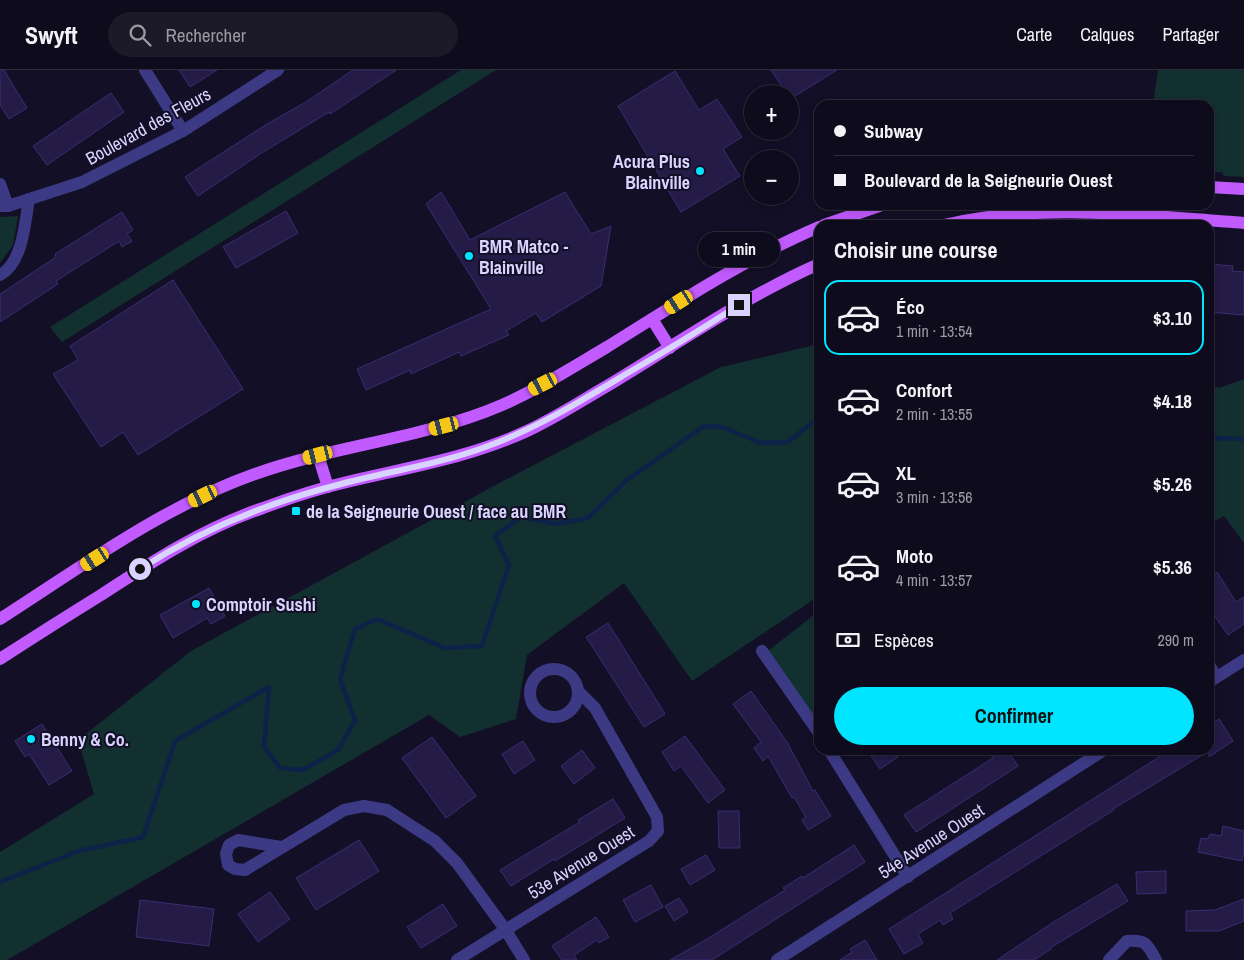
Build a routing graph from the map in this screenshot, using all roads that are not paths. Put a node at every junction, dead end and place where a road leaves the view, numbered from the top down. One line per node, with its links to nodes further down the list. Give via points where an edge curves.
1 (145, 70): 3 (street)
2 (278, 70): 3 (street, Boulevard des Fleurs)
3 (183, 131): 7 (street, Boulevard des Fleurs, via 82,182)
4 (0, 184): 8 (street)
5 (1214, 187): 6 (main road)
6 (1244, 190)
7 (29, 199): 8 (street, Boulevard des Fleurs); 17 (street, via 20,250)
8 (4, 206)
9 (872, 210): 10 (main road)
10 (851, 220)
11 (974, 220): 12 (main road, via 1068,212)
12 (1205, 220)
13 (1214, 221): 14 (main road)
14 (1244, 223)
15 (814, 229): 18 (main road, via 755,258)
16 (814, 267): 19 (main road, via 748,300)
17 (0, 275)
18 (652, 319): 19 (main road); 20 (main road, via 555,378 504,404 444,426)
19 (670, 348): 21 (main road, via 562,412 510,438 454,458)
20 (318, 455): 21 (main road); 22 (main road, via 252,475 187,504)
21 (328, 487): 24 (main road, via 261,508 188,541)
22 (0, 619)
23 (762, 651): 28 (street)
24 (0, 659)
25 (1244, 660): 26 (street)
26 (1214, 679)
27 (578, 691): 33 (street, 53e Avenue Ouest, via 595,708 657,817 658,831 649,841)
28 (814, 724)
29 (832, 755): 32 (street)
30 (1096, 755): 32 (street, 54e Avenue Ouest)
31 (281, 847): 33 (street, via 344,810 364,806 387,810 435,841 457,863)
32 (908, 877): 36 (street, 54e Avenue Ouest)
33 (505, 929): 34 (street, 53e Avenue Ouest); 35 (street)
34 (457, 960)
35 (524, 960)
36 (777, 960)
37 (1109, 960): 38 (street, via 1128,941 1138,940 1148,945)
38 (1156, 960)

